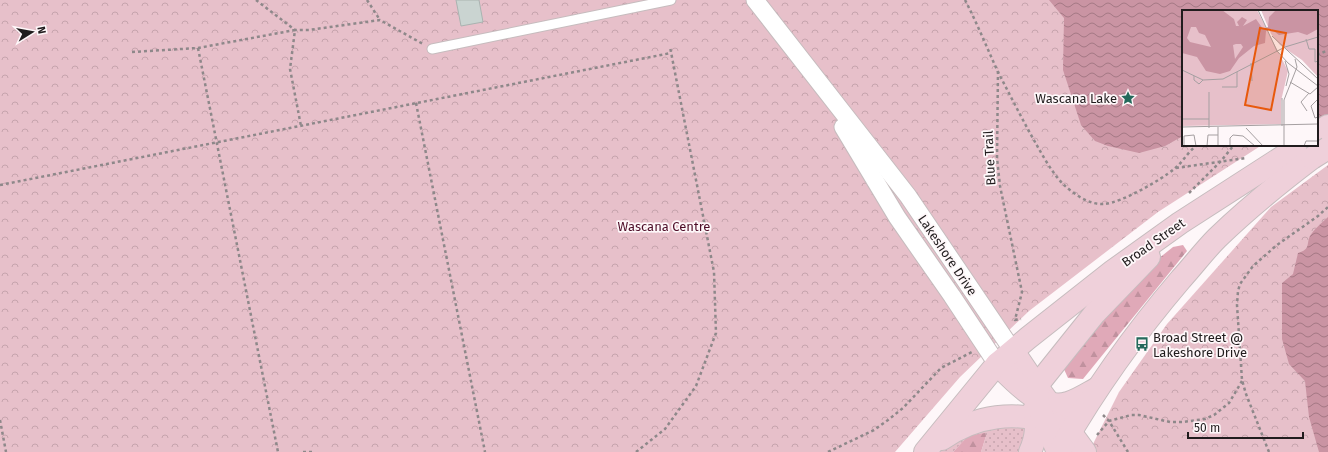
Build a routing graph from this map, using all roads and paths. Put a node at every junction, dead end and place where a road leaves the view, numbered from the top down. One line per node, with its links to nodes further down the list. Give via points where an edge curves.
1 (256, 0): 7 (path)
2 (367, 0): 6 (path)
3 (670, 0): 10 (lane)
4 (755, 0): 33 (street, Lakeshore Drive, via 805,63 897,217 952,296)
5 (965, 0): 15 (path, Blue Trail)
6 (380, 20): 7 (path); 10 (path)
7 (295, 30): 9 (path); 17 (path, via 290,69)
8 (670, 47): 13 (path)
9 (198, 48): 12 (path); 20 (path)
10 (432, 49)
11 (1328, 50): 14 (path)
12 (132, 52)
13 (671, 53): 16 (path); 48 (path, via 714,272 716,332 696,386 665,429)
14 (1318, 55)
15 (998, 71): 26 (path, via 1054,172 1063,184 1085,200 1096,204 1118,201 1147,187); 31 (path, Blue Trail, via 997,158 1000,186 1022,292)
16 (416, 103): 17 (path); 47 (path)
17 (301, 126): 20 (path)
18 (1328, 126): 19 (main road)
19 (1318, 133)
20 (217, 143): 27 (path); 44 (path)
21 (1196, 146): 26 (path)
22 (1233, 146): 25 (path)
23 (1314, 150): 30 (main road, Broad Street); 35 (main road, Broad Street, via 1216,239 1125,348)
24 (1248, 158): 25 (path)
25 (1221, 161): 26 (path); 28 (path)
26 (1176, 168)
27 (0, 185)
28 (1185, 198)
29 (1328, 207): 34 (path, via 1258,261 1240,284 1237,305)
30 (1180, 223): 33 (main road, Broad Street, via 1112,271); 36 (main road, via 1095,313 1041,379)
31 (1015, 320)
32 (973, 351): 49 (path, via 941,368 903,408 878,427)
33 (1005, 358): 36 (main road, Lakeshore Drive); 36 (main road, Lakeshore Drive); 42 (main road, Broad Street)
34 (1242, 380): 39 (path, via 1229,403 1205,419 1170,422 1131,415); 53 (path)
35 (1098, 387): 36 (main road, via 1067,404); 40 (main road, Broad Street)
36 (1039, 404): 40 (main road, Lakeshore Drive); 42 (main road, via 1020,416 1003,416 967,424); 50 (main road, via 1036,436); 51 (main road, Lakeshore Drive)
37 (1101, 413): 39 (path)
38 (0, 420): 43 (path)
39 (1108, 421): 41 (path); 52 (path)
40 (1071, 432): 41 (main road, Lakeshore Drive); 51 (main road, Broad Street)
41 (1091, 443)
42 (925, 451)
43 (6, 452)
44 (278, 452)
45 (302, 452): 46 (path)
46 (313, 452)
47 (486, 452)
48 (636, 452)
49 (828, 452)
50 (1030, 452)
51 (1058, 452)
52 (1128, 452)
53 (1269, 452)

